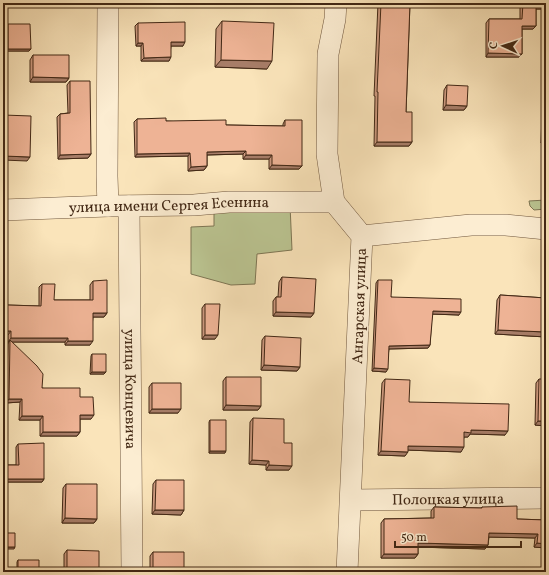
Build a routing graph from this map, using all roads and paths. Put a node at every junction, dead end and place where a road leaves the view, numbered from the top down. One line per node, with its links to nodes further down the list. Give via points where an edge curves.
1 (108, 3): 4 (street)
2 (336, 3): 3 (street, via 328,54 327,154)
3 (334, 202): 5 (street, улица имени Сергея Есенина, via 229,202); 8 (street, Ангарская улица)
4 (108, 206): 5 (street, улица имени Сергея Есенина); 6 (street, улица имени Сергея Есенина)
5 (129, 206): 11 (street, улица Концевича)
6 (3, 210)
7 (546, 228): 8 (street, via 471,225)
8 (362, 236): 10 (street, Ангарская улица)
9 (546, 498): 10 (street, Полоцкая улица)
10 (351, 500): 12 (street, Ангарская улица)
11 (132, 572)
12 (347, 572)

